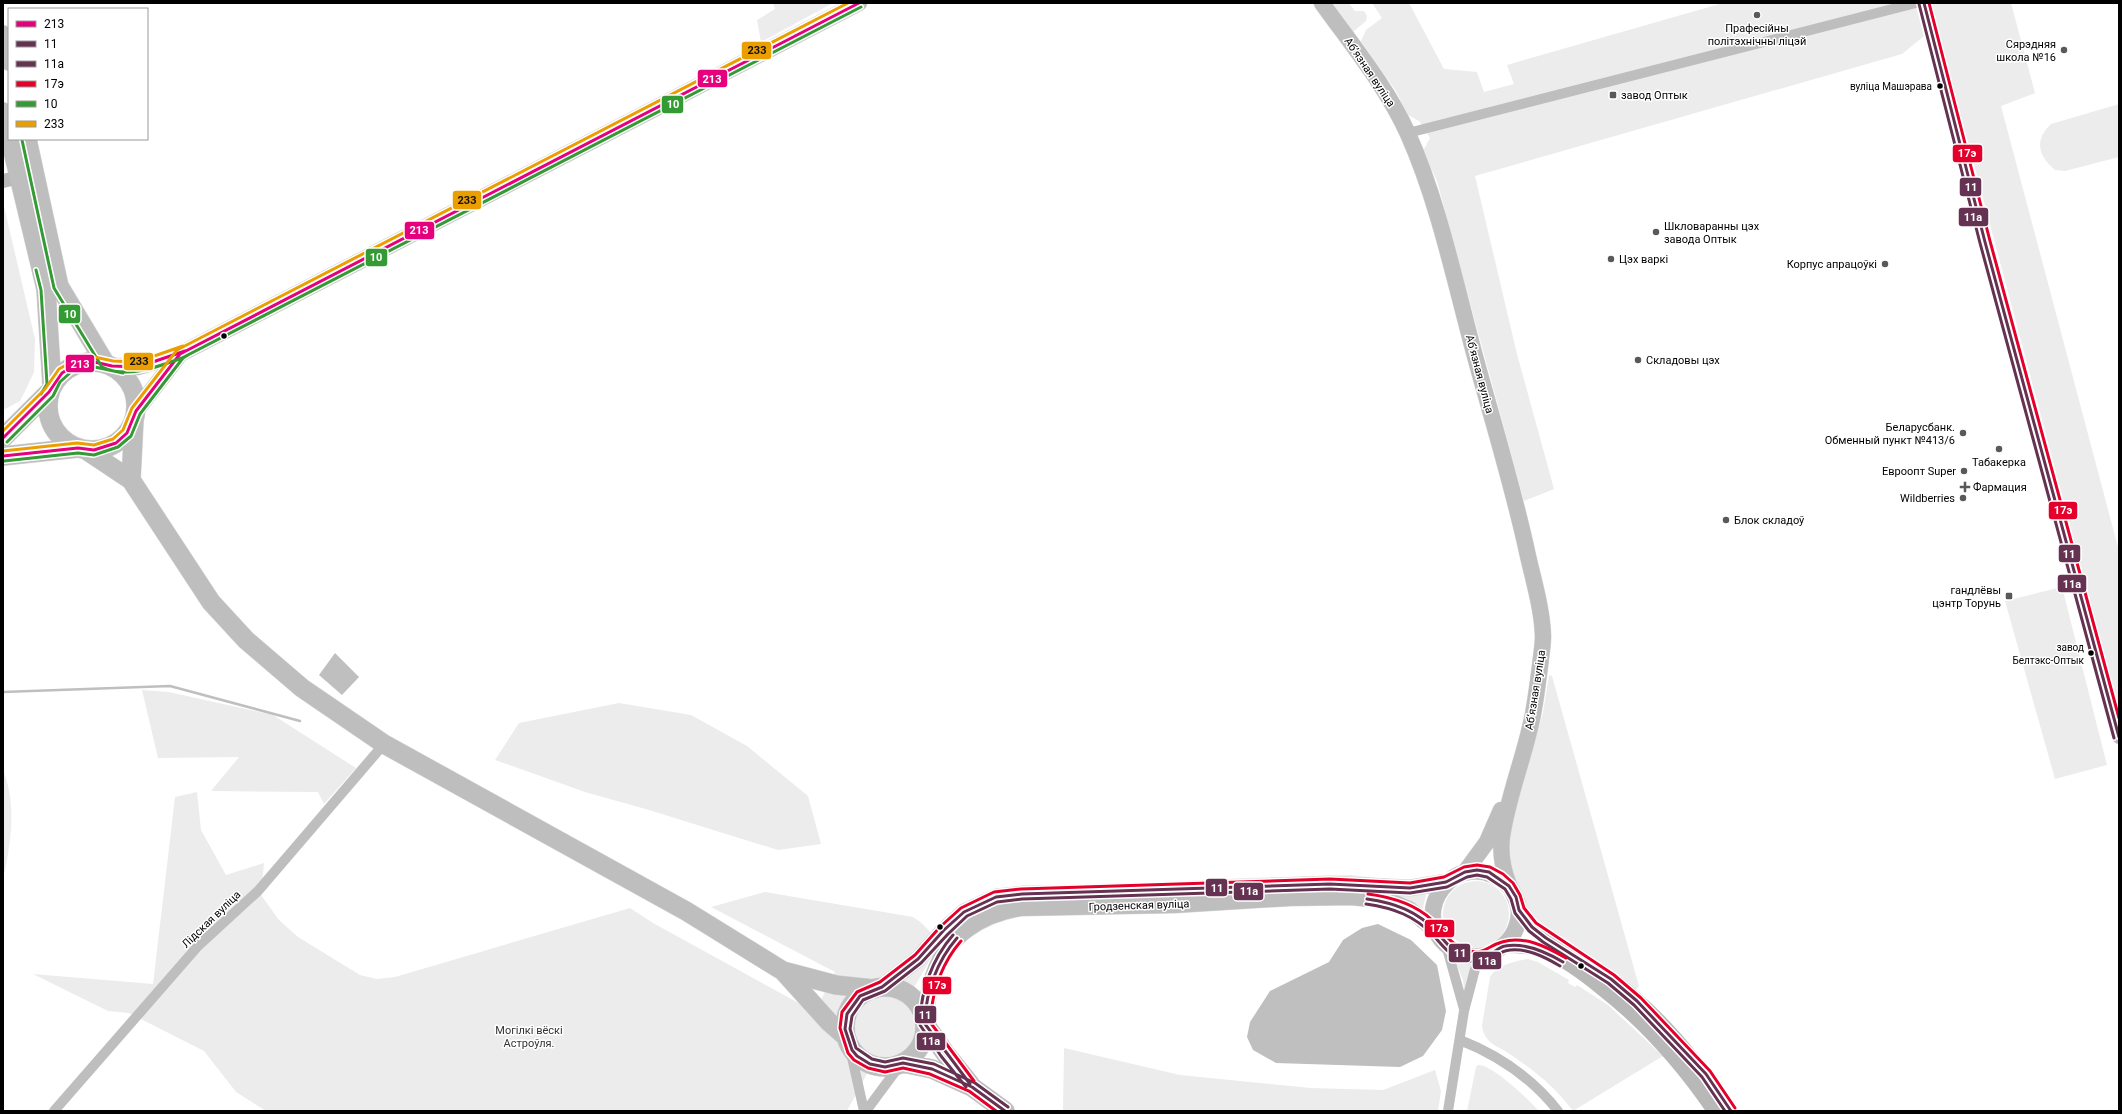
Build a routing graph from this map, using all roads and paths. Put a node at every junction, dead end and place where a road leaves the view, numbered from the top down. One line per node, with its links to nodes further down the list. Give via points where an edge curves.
1 (859, 3): 13 (main road)
2 (1322, 3): 8 (main road, Абʼязная вуліца, via 1383,89)
3 (1916, 3): 8 (street)
4 (1924, 3): 21 (street, via 1985,242)
5 (3, 35): 6 (highway)
6 (8, 57)
7 (3, 112): 9 (highway)
8 (1408, 133): 23 (main road, Абʼязная вуліца, via 1434,209 1518,511 1540,612 1543,639 1533,716)
9 (8, 134)
10 (10, 140): 12 (highway)
11 (27, 140): 12 (highway)
12 (19, 178): 14 (highway, via 59,286); 15 (highway, via 46,289)
13 (180, 354): 14 (main road, via 138,367); 16 (main road)
14 (108, 365): 15 (highway, via 90,362 75,365 62,373); 16 (highway, via 129,382 135,396)
15 (51, 389): 17 (highway); 18 (highway, via 47,408 51,423 59,436)
16 (135, 415): 18 (highway, via 127,433 116,443 101,449); 20 (highway)
17 (3, 438)
18 (82, 449): 19 (highway); 20 (highway)
19 (3, 456)
20 (131, 480): 22 (highway, via 211,602 246,640 302,688)
21 (2119, 737)
22 (384, 744): 32 (highway, via 686,910); 40 (street, Лідская вуліца, via 258,891 198,946)
23 (1517, 772): 24 (main road, Абʼязная вуліца, via 1487,842); 26 (main road, Абʼязная вуліца, via 1502,838 1502,860)
24 (1465, 872): 25 (main road, Абʼязная вуліца); 26 (main road, Абʼязная вуліца, via 1489,872)
25 (1446, 882): 28 (main road, Абʼязная вуліца, via 1436,896 1432,913); 33 (main road, Гродзенская вуліца, via 1410,888 1330,884 996,897 964,912 918,959)
26 (1509, 886): 27 (main road, Абʼязная вуліца, via 1516,897)
27 (1519, 910): 30 (main road, Абʼязная вуліца, via 1516,930); 46 (street, Абʼязная вуліца, via 1532,927 1546,938 1611,979 1637,1001 1706,1074)
28 (1436, 930): 29 (main road, Абʼязная вуліца); 35 (main road, Гродзенская вуліца, via 1409,909 1390,901 1336,897 1174,905 1021,908 1003,911 977,922 951,943 934,973)
29 (1446, 946): 31 (main road, via 1473,957); 34 (street)
30 (1505, 946): 31 (main road, Абʼязная вуліца); 45 (street, via 1528,947 1547,952 1585,976 1620,1003 1664,1045 1688,1073)
31 (1487, 956): 34 (street, via 1475,969)
32 (783, 971): 33 (highway, via 836,985); 36 (highway)
33 (878, 988): 35 (highway, via 892,988 910,996 922,1010); 36 (highway, via 860,996 850,1007 846,1022)
34 (1464, 1011): 37 (street)
35 (925, 1022): 38 (highway, via 924,1040 920,1047 910,1059); 39 (highway)
36 (847, 1040): 38 (highway, via 857,1056 870,1064 885,1067); 41 (street)
37 (1460, 1040): 43 (street); 44 (street, via 1480,1048 1521,1075 1542,1091)
38 (901, 1064): 39 (highway, via 932,1068); 41 (street)
39 (972, 1087): 42 (highway)
40 (54, 1111)
41 (865, 1111)
42 (1005, 1111)
43 (1448, 1111)
44 (1558, 1111)
45 (1714, 1111)
46 (1731, 1111)

